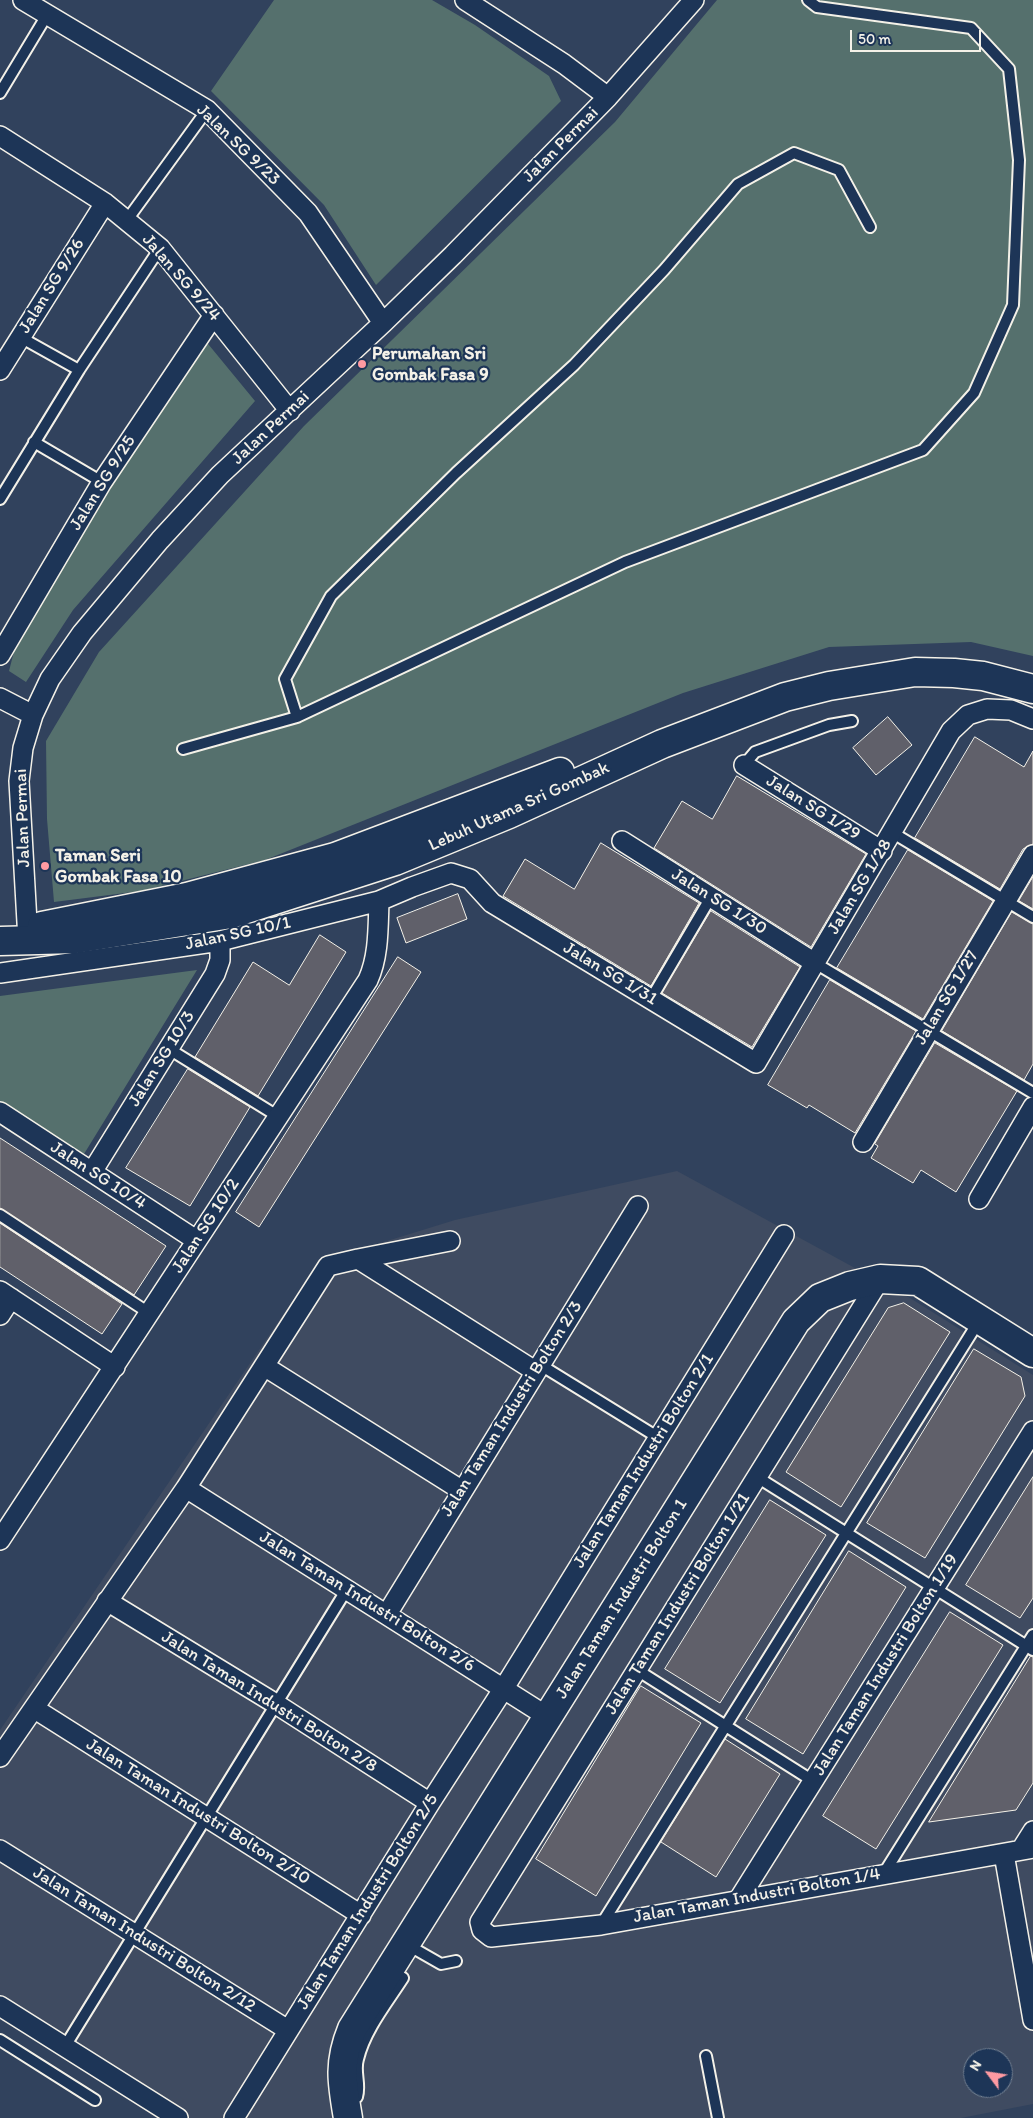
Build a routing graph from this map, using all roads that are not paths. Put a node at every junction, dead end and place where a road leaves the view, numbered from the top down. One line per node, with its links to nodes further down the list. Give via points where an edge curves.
1 (23, 0): 6 (street, Jalan SG 9/23)
2 (465, 0): 5 (street)
3 (694, 0): 8 (street, Jalan Permai)
4 (808, 0): 29 (lane, via 817,6 971,28 1008,69 1019,160 1013,305 974,393 923,450 625,562)
5 (487, 5): 8 (street)
6 (47, 15): 7 (lane); 9 (street, Jalan SG 9/23)
7 (0, 93)
8 (608, 97): 16 (street, Jalan Permai)
9 (207, 110): 12 (lane); 16 (street, Jalan SG 9/23, via 308,213)
10 (0, 136): 11 (street, Jalan SG 9/24)
11 (105, 203): 12 (street, Jalan SG 9/24); 17 (street, Jalan SG 9/26)
12 (127, 220): 14 (street, Jalan SG 9/24)
13 (870, 227): 29 (lane, via 839,170 794,154 738,184 664,270 574,364 456,472 331,596 285,679)
14 (160, 248): 15 (street, Jalan SG 9/24); 19 (lane)
15 (214, 315): 20 (street, Jalan SG 9/24); 22 (street, Jalan SG 9/25)
16 (383, 323): 20 (street, Jalan Permai)
17 (10, 344): 18 (street, Jalan SG 9/26); 19 (lane)
18 (0, 370)
19 (79, 370): 21 (lane)
20 (290, 411): 28 (street, Jalan Permai, via 220,475 130,576 82,633 50,679)
21 (34, 442): 22 (lane); 23 (lane)
22 (102, 482): 24 (street, Jalan SG 9/25)
23 (0, 499)
24 (0, 654)
25 (1033, 671): 44 (street, Lebuh Utama Sri Gombak, via 996,661 949,657 908,658 836,670 754,693 686,718 578,766 335,856 187,897)
26 (1033, 689): 44 (street, Lebuh Utama Sri Gombak, via 983,676 944,672 915,672 829,686 785,697 662,744 509,814 395,861 231,914 76,939)
27 (0, 698): 28 (street)
28 (33, 715): 44 (street, Jalan Permai, via 23,748 19,781)
29 (297, 717): 32 (lane)
30 (1033, 719): 34 (street, Jalan SG 1/28, via 1011,710 987,710 968,715 951,731)
31 (852, 721): 33 (lane, via 829,725 755,752)
32 (183, 748)
33 (744, 765): 36 (street, Jalan SG 1/29)
34 (892, 833): 36 (street, Jalan SG 1/28); 41 (lane)
35 (622, 841): 39 (street, Jalan SG 1/30)
36 (882, 851): 47 (street, Jalan SG 1/28)
37 (1033, 855): 41 (street, Jalan SG 1/27)
38 (470, 879): 40 (street, Jalan SG 10/1, via 451,874); 49 (street, Jalan SG 1/31, via 492,903)
39 (711, 897): 47 (street, Jalan SG 1/30); 49 (lane)
40 (379, 900): 46 (street, Jalan SG 10/1); 55 (street, Jalan SG 10/2, via 373,968)
41 (1006, 900): 42 (lane); 50 (street, Jalan SG 1/27)
42 (1033, 916)
43 (0, 935): 44 (street, Lebuh Utama Sri Gombak)
44 (28, 935): 45 (street, Lebuh Utama Sri Gombak)
45 (0, 941)
46 (220, 941): 48 (street, Jalan SG 10/1); 51 (street, Jalan SG 10/3, via 220,960 215,974)
47 (815, 963): 50 (lane); 52 (street, Jalan SG 1/28)
48 (0, 973)
49 (651, 999): 52 (street, Jalan SG 1/31)
50 (928, 1030): 53 (lane); 57 (street, Jalan SG 1/27)
51 (169, 1049): 55 (lane); 58 (street, Jalan SG 10/3)
52 (756, 1063)
53 (1033, 1093)
54 (1033, 1107): 59 (street)
55 (279, 1117): 63 (street, Jalan SG 10/2)
56 (2, 1118): 58 (street, Jalan SG 10/4)
57 (863, 1142)
58 (92, 1172): 63 (street, Jalan SG 10/4)
59 (979, 1198)
60 (638, 1206): 74 (street, Jalan Taman Industri Bolton 2/3)
61 (0, 1215): 68 (lane)
62 (784, 1235): 76 (street, Jalan Taman Industri Bolton 2/1)
63 (196, 1240): 68 (street, Jalan SG 10/2)
64 (450, 1241): 65 (street)
65 (358, 1259): 72 (street, via 328,1266); 74 (street)
66 (880, 1279): 70 (street, Jalan Taman Industri Bolton 1, via 918,1281); 77 (street, Jalan Taman Industri Bolton 1/21); 92 (street, Jalan Taman Industri Bolton 1, via 820,1298 796,1321)
67 (5, 1295): 69 (street); 73 (street)
68 (149, 1313): 73 (street, Jalan SG 10/2)
69 (0, 1315)
70 (980, 1320): 71 (street, Jalan Taman Industri Bolton 1); 80 (lane)
71 (1033, 1353)
72 (264, 1366): 78 (street); 79 (street)
73 (115, 1367): 81 (street, Jalan SG 10/2)
74 (537, 1367): 76 (lane); 79 (street, Jalan Taman Industri Bolton 2/3)
75 (1033, 1431): 82 (street, Jalan Taman Industri Bolton 1/19)
76 (659, 1438): 89 (street, Jalan Taman Industri Bolton 2/1)
77 (757, 1477): 80 (lane); 88 (street, Jalan Taman Industri Bolton 1/21)
78 (186, 1488): 83 (street, Jalan Taman Industri Bolton 2/6); 84 (street)
79 (461, 1490): 85 (street, Jalan Taman Industri Bolton 2/3)
80 (846, 1532): 82 (lane); 93 (lane)
81 (1, 1535)
82 (934, 1588): 87 (lane); 95 (street, Jalan Taman Industri Bolton 1/19)
83 (348, 1589): 85 (street, Jalan Taman Industri Bolton 2/6); 90 (lane)
84 (107, 1601): 90 (street, Jalan Taman Industri Bolton 2/8); 91 (street)
85 (387, 1614): 89 (street, Jalan Taman Industri Bolton 2/6)
86 (1033, 1636): 87 (lane)
87 (1030, 1648): 101 (lane)
88 (636, 1670): 93 (lane); 105 (street, Jalan Taman Industri Bolton 1/21, via 484,1915 480,1922)
89 (504, 1688): 92 (street, Jalan Taman Industri Bolton 2/6); 96 (street, Jalan Taman Industri Bolton 2/5)
90 (276, 1704): 96 (street, Jalan Taman Industri Bolton 2/8); 97 (lane)
91 (35, 1710): 94 (street); 97 (street, Jalan Taman Industri Bolton 2/10)
92 (548, 1716): 107 (street, Jalan Taman Industri Bolton 1)
93 (725, 1726): 95 (lane); 104 (lane)
94 (0, 1758)
95 (813, 1781): 102 (street, Jalan Taman Industri Bolton 1/19)
96 (430, 1803): 103 (street, Jalan Taman Industri Bolton 2/5)
97 (205, 1817): 103 (street, Jalan Taman Industri Bolton 2/10); 106 (lane)
98 (1033, 1831): 100 (street)
99 (0, 1850): 106 (street, Jalan Taman Industri Bolton 2/12)
100 (1019, 1851): 101 (street, Jalan Taman Industri Bolton 1/4); 110 (street)
101 (884, 1873): 102 (street, Jalan Taman Industri Bolton 1/4)
102 (740, 1899): 104 (street, Jalan Taman Industri Bolton 1/4)
103 (360, 1915): 111 (street, Jalan Taman Industri Bolton 2/5)
104 (601, 1925): 105 (street, Jalan Taman Industri Bolton 1/4, via 491,1937)
105 (482, 1930)
106 (134, 1934): 111 (street, Jalan Taman Industri Bolton 2/12); 113 (lane)
107 (406, 1943): 108 (lane, via 441,1964); 116 (street, Jalan Taman Industri Bolton 1, via 344,2047 341,2076)
108 (456, 1961)
109 (0, 2006): 113 (street)
110 (1033, 2020)
111 (288, 2030): 118 (street, Jalan Taman Industri Bolton 2/5)
112 (0, 2040): 115 (lane)
113 (64, 2048): 117 (street)
114 (706, 2056): 119 (lane)
115 (95, 2100)
116 (347, 2110)
117 (178, 2118)
118 (234, 2118)
119 (718, 2118)

